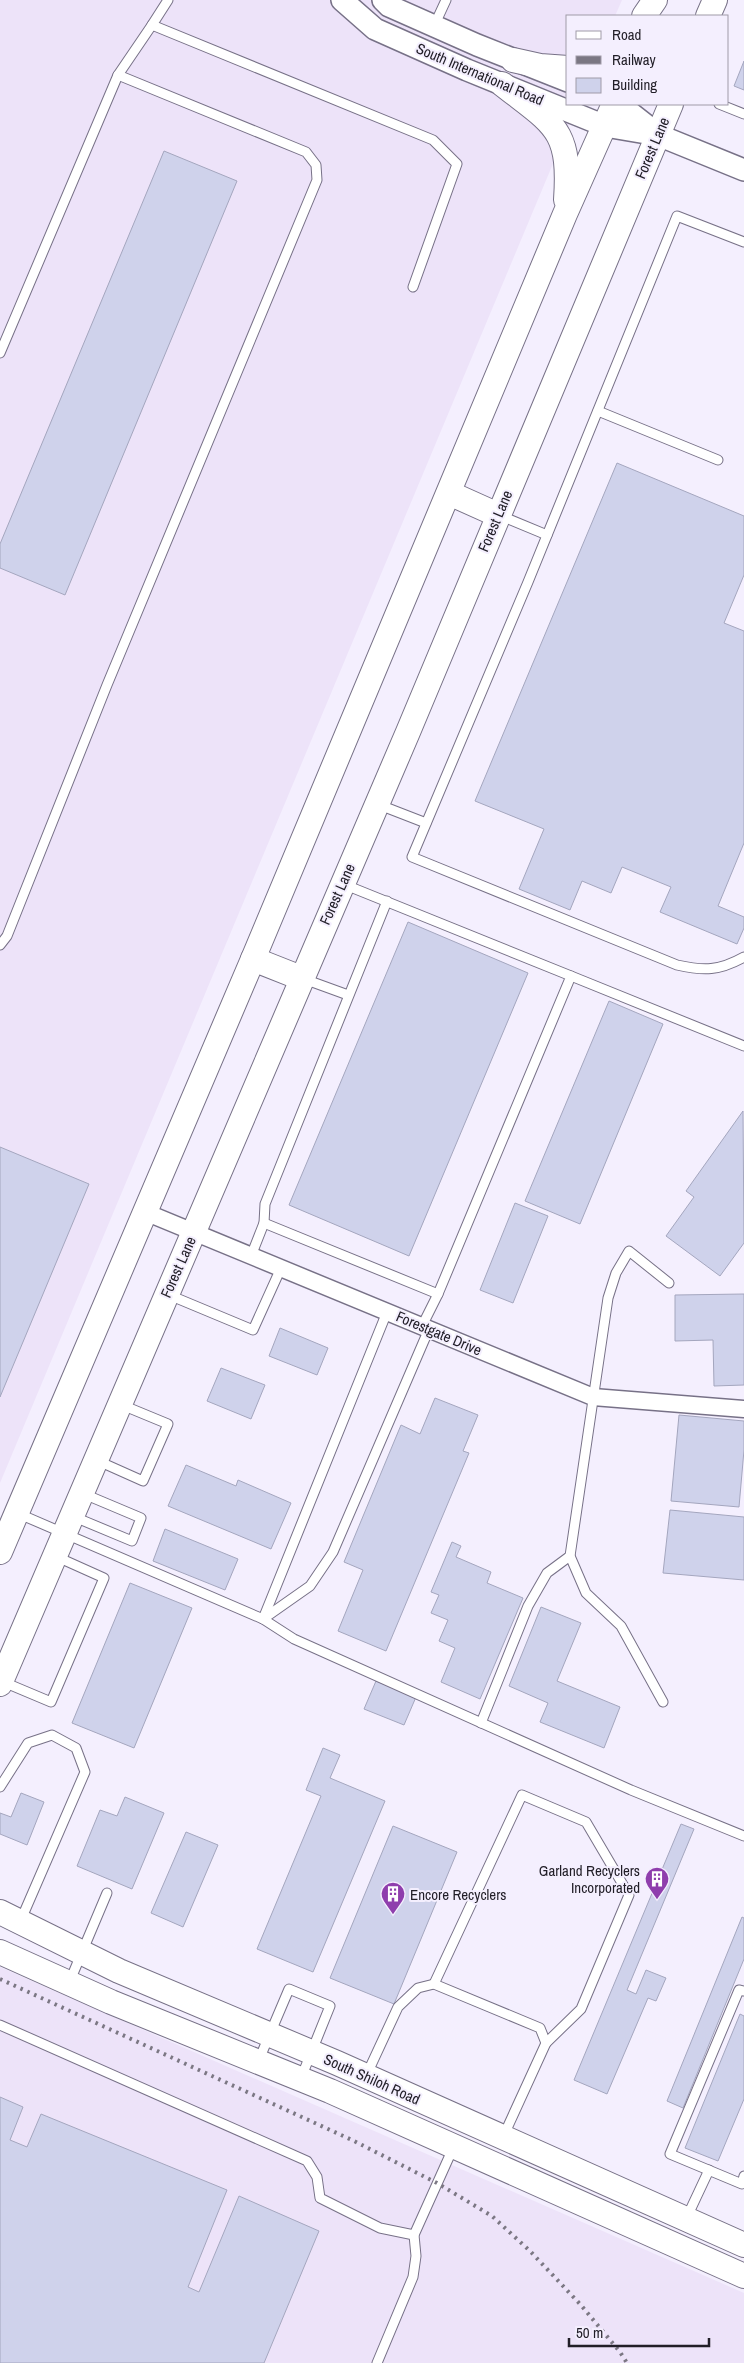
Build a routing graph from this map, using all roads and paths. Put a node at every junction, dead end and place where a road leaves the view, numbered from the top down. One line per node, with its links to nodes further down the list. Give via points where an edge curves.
1 (168, 0): 11 (lane)
2 (342, 0): 17 (street, South International Road, via 375,29)
3 (382, 0): 12 (street, South International Road)
4 (446, 0): 12 (lane)
5 (655, 0): 8 (main road)
6 (661, 0): 9 (main road)
7 (715, 0): 10 (main road)
8 (645, 15)
9 (654, 15)
10 (708, 15)
11 (152, 25): 15 (lane); 28 (lane, via 433,140 457,164)
12 (434, 26): 13 (street, South International Road)
13 (513, 60): 14 (main road); 16 (street, South International Road)
14 (566, 68)
15 (118, 75): 29 (lane); 39 (lane, via 306,152 316,165 317,180 111,676 8,936)
16 (566, 81)
17 (502, 84): 23 (street, South International Road); 26 (main road, via 547,120 559,134 566,150 568,168)
18 (614, 105): 23 (main road)
19 (620, 105): 24 (street, South International Road)
20 (671, 105): 24 (main road, Forest Lane)
21 (722, 105): 22 (lane)
22 (744, 114)
23 (605, 126): 24 (street, South International Road); 26 (main road)
24 (658, 135): 25 (street, South International Road); 33 (main road, Forest Lane)
25 (744, 170)
26 (565, 214): 32 (main road)
27 (744, 242): 30 (lane, via 677,216)
28 (414, 287)
29 (0, 353)
30 (598, 411): 31 (lane); 34 (lane)
31 (718, 460)
32 (449, 493): 33 (main road); 41 (main road)
33 (498, 515): 34 (lane); 35 (main road, Forest Lane)
34 (547, 535): 36 (lane)
35 (377, 804): 36 (lane); 37 (main road, Forest Lane)
36 (426, 823): 40 (lane, via 412,856 677,965 704,971 730,966)
37 (342, 884): 38 (lane); 43 (main road, Forest Lane)
38 (387, 901): 42 (lane); 44 (lane)
39 (0, 945)
40 (744, 957)
41 (253, 959): 43 (main road); 46 (main road)
42 (571, 976): 45 (lane); 53 (lane)
43 (301, 978): 44 (lane); 48 (main road, Forest Lane)
44 (348, 995): 47 (lane, via 265,1204)
45 (744, 1046)
46 (145, 1212): 48 (street, Forestgate Drive); 61 (main road)
47 (264, 1223): 49 (lane); 53 (lane)
48 (194, 1232): 49 (street, Forestgate Drive); 52 (main road, Forest Lane)
49 (251, 1256): 50 (street, Forestgate Drive)
50 (281, 1268): 52 (lane, via 253,1330); 54 (street, Forestgate Drive)
51 (669, 1283): 56 (lane, via 629,1252 616,1273 608,1298)
52 (166, 1294): 57 (main road, Forest Lane)
53 (438, 1294): 55 (lane)
54 (386, 1312): 55 (street, Forestgate Drive); 66 (lane)
55 (425, 1328): 56 (street, Forestgate Drive); 66 (lane, via 333,1552 310,1586)
56 (593, 1397): 58 (street, Forestgate Drive); 65 (lane)
57 (119, 1404): 59 (main road, Forest Lane); 59 (lane, via 168,1424 143,1481)
58 (744, 1409)
59 (95, 1460): 60 (main road, Forest Lane)
60 (81, 1492): 62 (main road, Forest Lane); 62 (lane, via 141,1518 132,1541)
61 (17, 1513): 62 (lane); 63 (main road)
62 (68, 1524): 64 (main road, Forest Lane); 66 (lane)
63 (0, 1552)
64 (54, 1556): 67 (main road, Forest Lane); 67 (lane, via 104,1578 51,1702)
65 (570, 1556): 68 (lane, via 586,1594 621,1626); 69 (lane, via 547,1573 528,1606)
66 (263, 1619): 69 (lane, via 294,1639)
67 (1, 1682)
68 (663, 1702)
69 (481, 1722): 72 (lane)
70 (3, 1776): 71 (lane); 74 (lane, via 28,1743 52,1735 76,1748 85,1772)
71 (0, 1787)
72 (744, 1836)
73 (107, 1893): 76 (lane)
74 (10, 1917): 76 (main road, South Shiloh Road)
75 (0, 1952): 77 (main road, South Shiloh Road)
76 (82, 1953): 77 (lane); 81 (main road, South Shiloh Road)
77 (69, 1984): 84 (main road, South Shiloh Road)
78 (434, 1984): 82 (lane, via 540,2028); 82 (lane, via 522,1795 586,1822 629,1895 581,2009); 85 (lane, via 418,1988 398,2007)
79 (744, 1991): 89 (lane, via 740,1990 670,2154)
80 (0, 2025): 92 (lane, via 307,2160 317,2177 320,2198 380,2228)
81 (270, 2035): 83 (main road, South Shiloh Road); 83 (lane, via 289,1989 330,2006); 84 (lane)
82 (546, 2044): 87 (lane)
83 (311, 2052): 85 (main road, South Shiloh Road); 86 (lane)
84 (258, 2062): 86 (main road, South Shiloh Road)
85 (366, 2076): 87 (main road, South Shiloh Road)
86 (300, 2079): 88 (main road, South Shiloh Road)
87 (503, 2138): 91 (main road, South Shiloh Road)
88 (454, 2146): 92 (lane); 94 (main road, South Shiloh Road)
89 (709, 2170): 90 (lane, via 742,2184); 91 (lane)
90 (744, 2176)
91 (686, 2220): 93 (main road, South Shiloh Road)
92 (414, 2234): 95 (lane, via 416,2256 413,2277)
93 (744, 2245)
94 (744, 2276)
95 (377, 2363)

